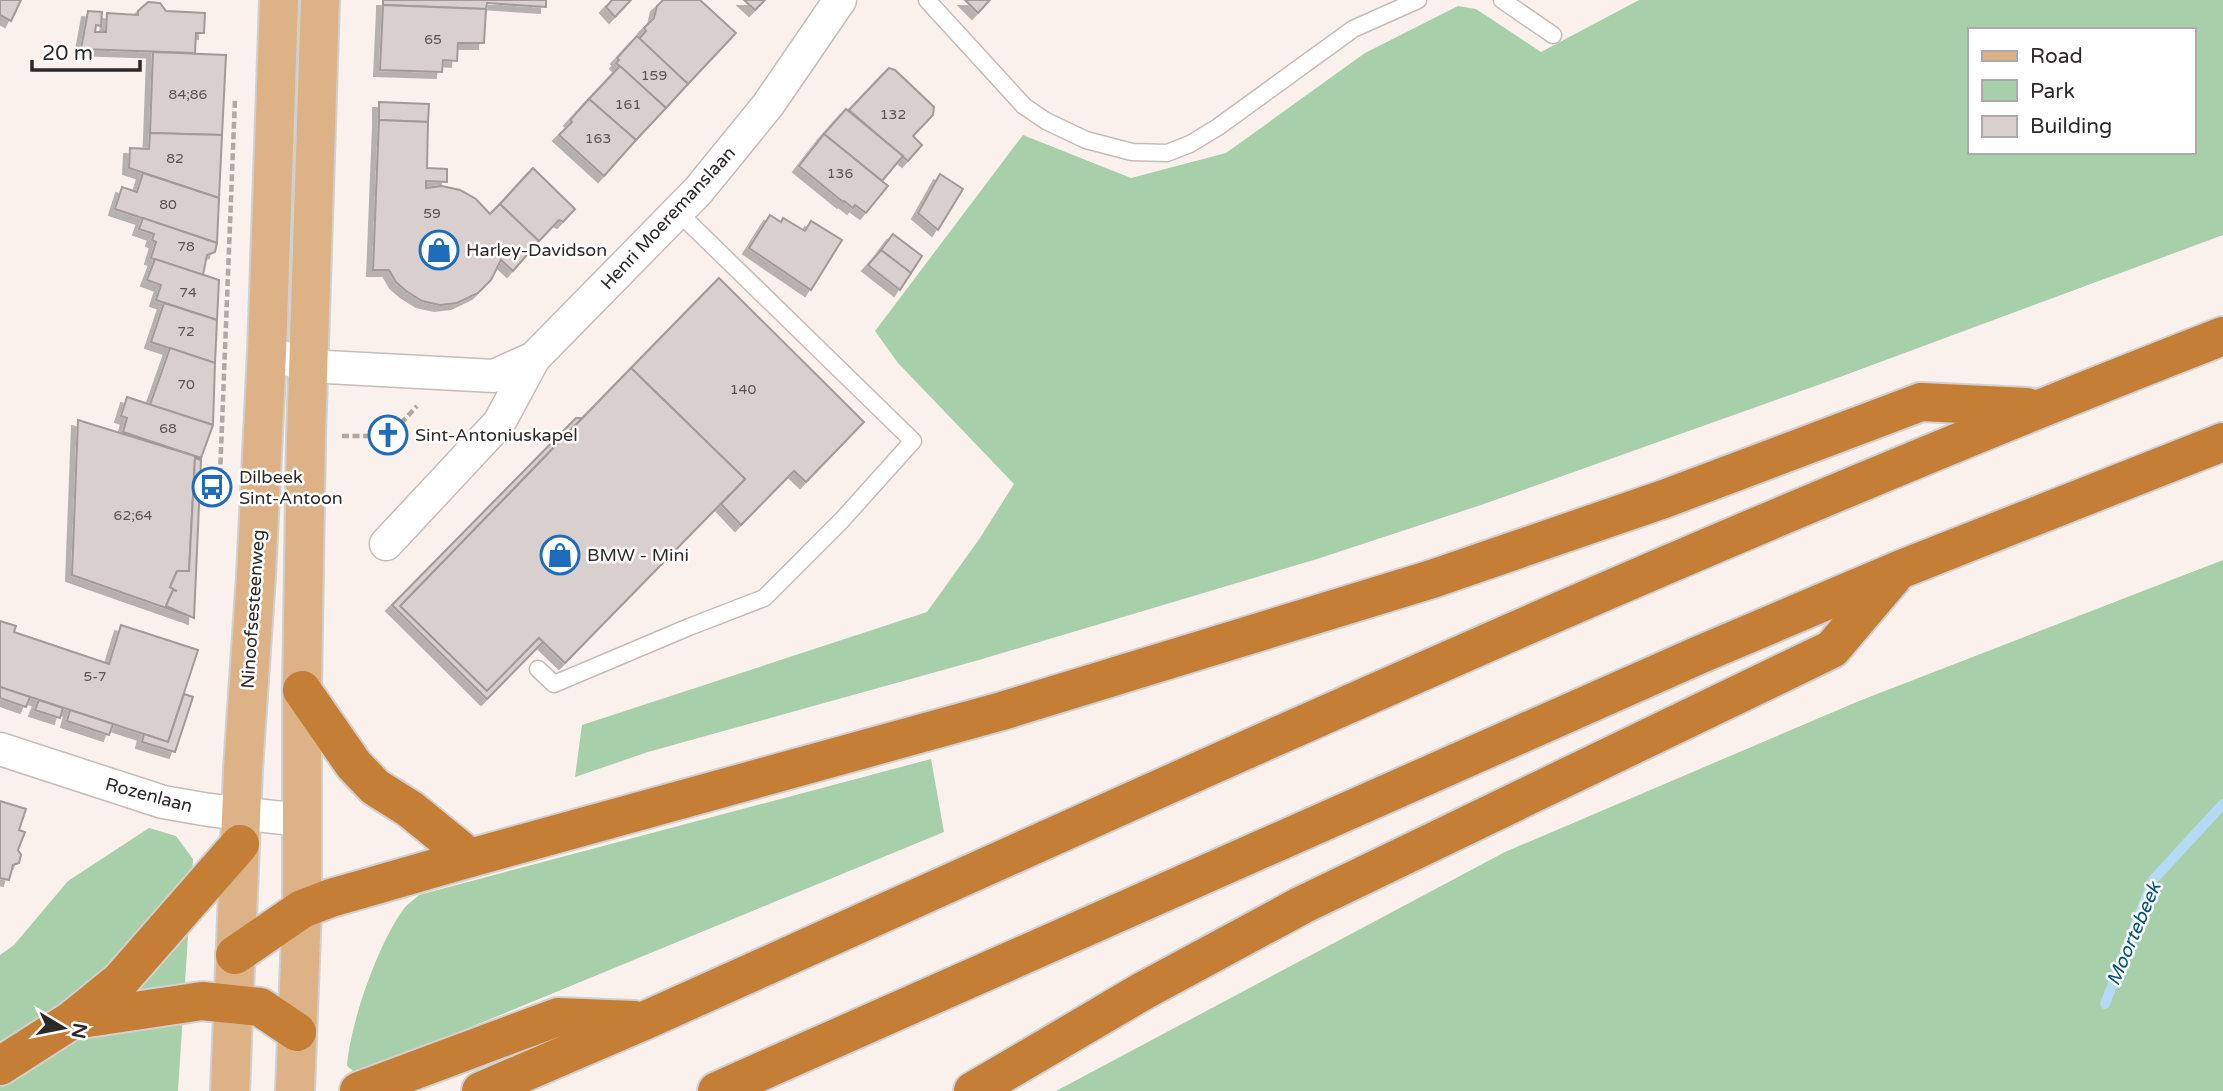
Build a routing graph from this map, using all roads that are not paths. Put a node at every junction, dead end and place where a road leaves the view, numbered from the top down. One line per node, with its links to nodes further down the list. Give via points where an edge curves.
1 (279, 0): 10 (main road, Ninoofsesteenweg)
2 (320, 0): 12 (main road)
3 (840, 0): 8 (street, Henri Moeremanslaan, via 768,105)
4 (927, 0): 5 (lane, via 1024,106 1046,121 1086,140 1132,152 1167,153 1219,127 1353,29)
5 (1418, 0)
6 (1502, 0): 7 (lane)
7 (1553, 35)
8 (678, 212): 11 (street, Henri Moeremanslaan); 17 (lane, via 913,441 764,598 554,684)
9 (2223, 336): 13 (highway)
10 (267, 352): 12 (street, Henri Moeremanslaan); 21 (main road, Ninoofsesteenweg)
11 (534, 358): 12 (street, Henri Moeremanslaan, via 494,376); 15 (street, Henri Moeremanslaan, via 499,423)
12 (308, 366): 18 (main road)
13 (2039, 407): 22 (highway, via 1921,402 1664,499 1419,583 1002,711); 27 (highway, via 1659,566)
14 (2223, 442): 16 (highway)
15 (386, 544)
16 (1899, 570): 33 (highway, via 1686,660); 34 (highway, via 1832,649 1302,905)
17 (538, 669)
18 (302, 690): 20 (main road); 22 (highway, via 354,765 375,787)
19 (0, 749): 21 (street, Rozenlaan)
20 (302, 820): 21 (street, Rozenlaan); 23 (main road)
21 (241, 829): 24 (main road, Ninoofsesteenweg); 26 (highway, via 120,981)
22 (470, 858): 23 (highway)
23 (302, 909): 24 (highway); 28 (main road)
24 (235, 955): 25 (main road, Ninoofsesteenweg)
25 (232, 1004): 26 (highway, via 202,1001); 28 (highway, via 260,1007); 30 (main road, Ninoofsesteenweg)
26 (72, 1020): 29 (highway)
27 (646, 1020): 31 (highway, via 558,1017); 32 (highway)
28 (297, 1059)
29 (0, 1066)
30 (231, 1086)
31 (359, 1091)
32 (481, 1091)
33 (718, 1091)
34 (973, 1091)

